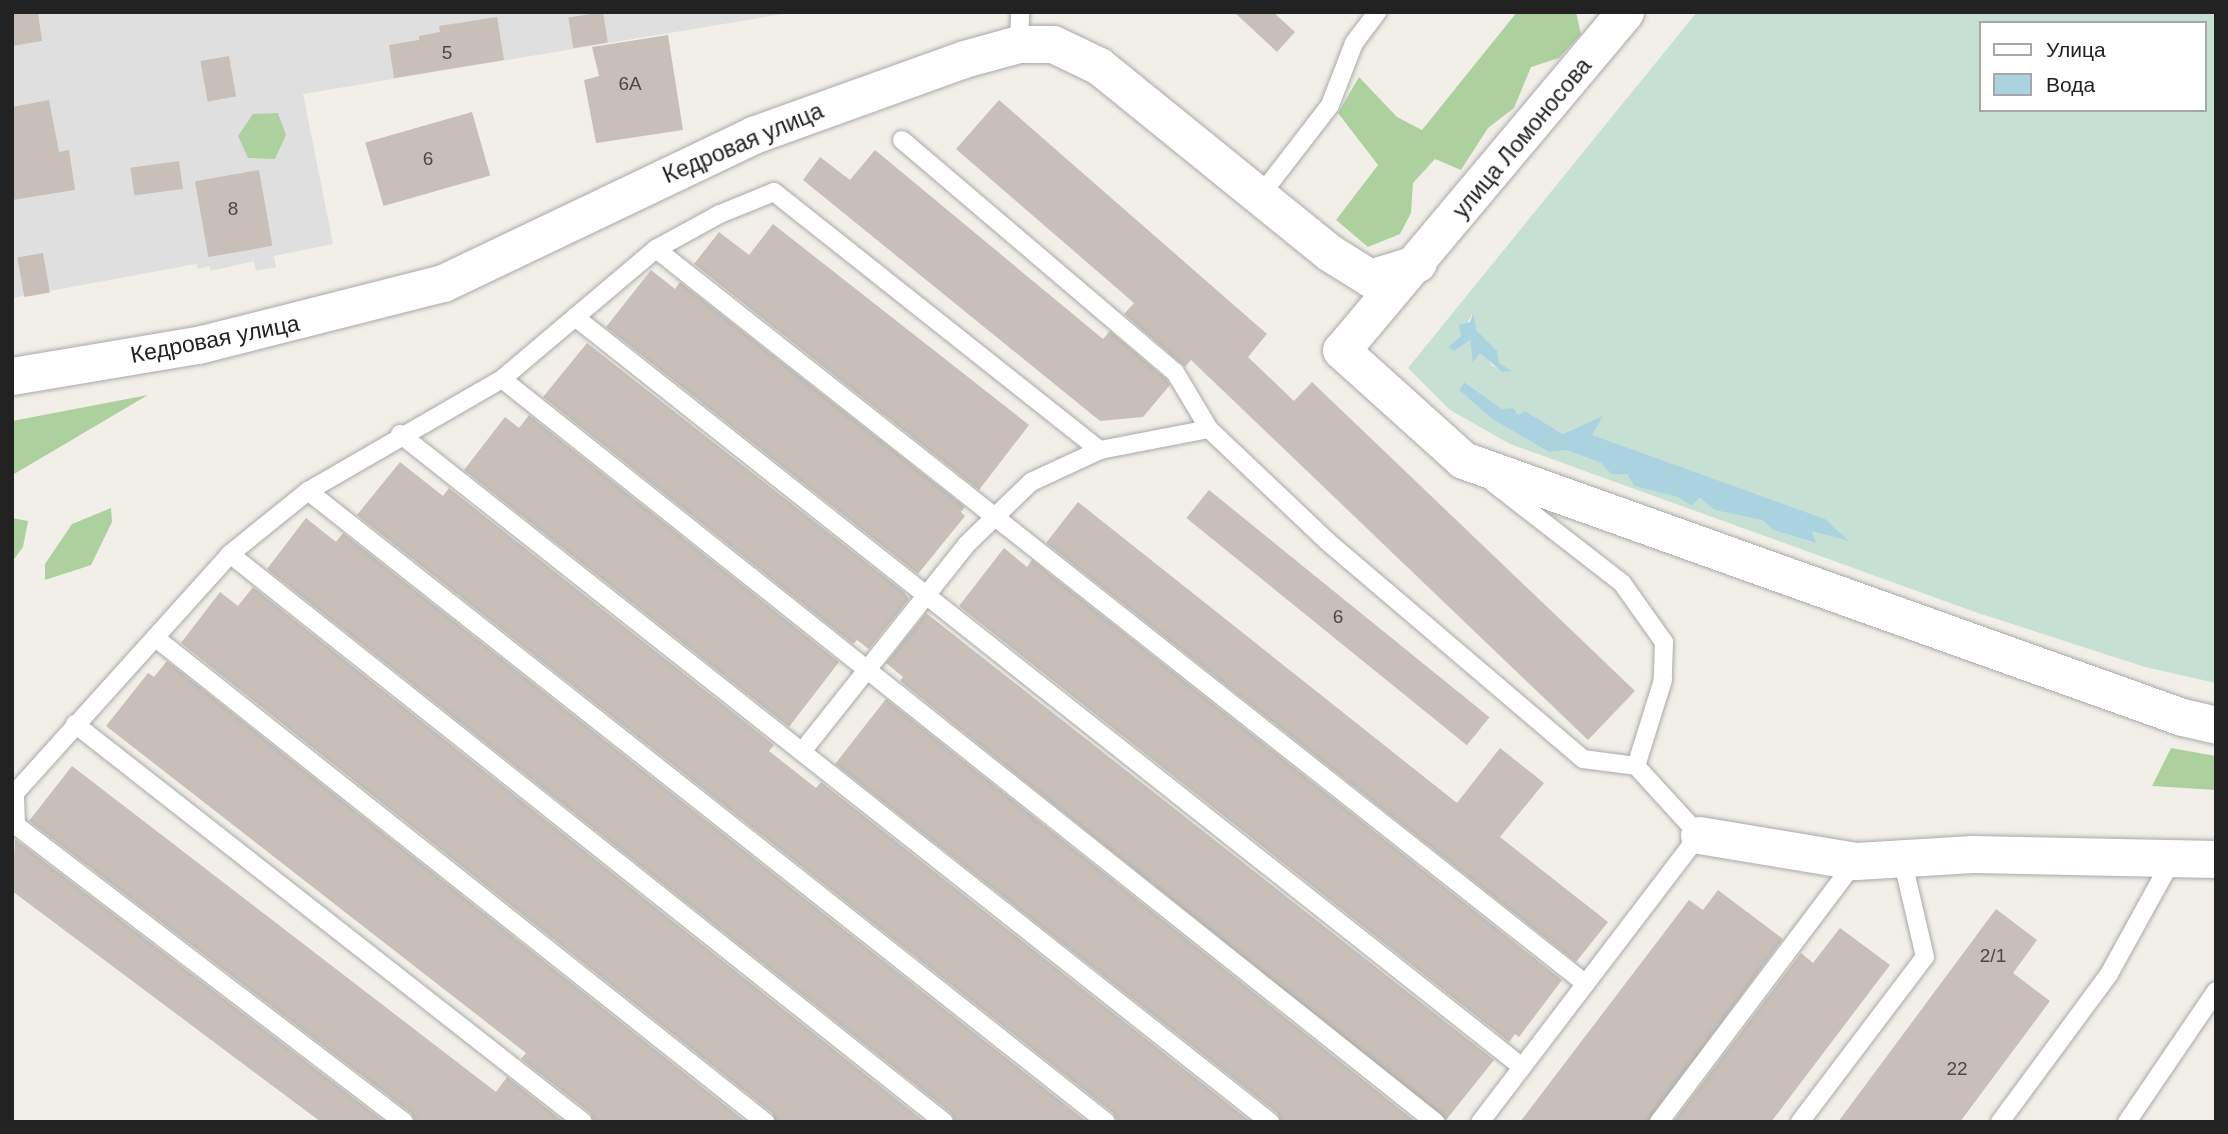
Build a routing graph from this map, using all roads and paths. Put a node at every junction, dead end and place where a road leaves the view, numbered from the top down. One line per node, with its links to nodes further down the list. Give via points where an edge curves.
1 (1377, 12): 5 (lane, via 1354,43 1330,105)
2 (1625, 12): 7 (street, улица Ломоносова)
3 (1020, 28): 5 (street, Кедровая улица, via 1099,66); 9 (street, Кедровая улица, via 964,58 752,135 443,284 198,345)
4 (902, 140): 11 (lane, via 1175,372)
5 (1261, 196): 7 (street, Кедровая улица, via 1330,253 1370,278)
6 (656, 249): 8 (lane); 13 (lane, via 720,214 774,192); 16 (lane)
7 (1418, 263): 14 (street, улица Ломоносова, via 1341,350)
8 (575, 317): 10 (lane); 18 (lane)
9 (12, 376)
10 (502, 379): 12 (lane); 20 (lane)
11 (1209, 429): 13 (lane); 24 (lane, via 1328,542 1583,758)
12 (400, 434): 15 (lane); 23 (lane)
13 (1100, 450): 16 (lane, via 1031,481)
14 (1463, 460): 22 (street); 24 (lane, via 1622,583 1664,642 1663,680)
15 (309, 491): 17 (lane); 37 (lane)
16 (993, 519): 18 (lane); 30 (lane)
17 (230, 554): 19 (lane); 36 (lane)
18 (927, 594): 20 (lane); 32 (lane)
19 (157, 639): 21 (lane); 35 (lane)
20 (867, 671): 23 (lane); 39 (lane)
21 (75, 724): 33 (lane, via 16,793 16,825); 34 (lane)
22 (2216, 725)
23 (804, 749): 38 (lane)
24 (1636, 766): 25 (lane)
25 (1699, 835): 29 (street); 30 (lane)
26 (1902, 858): 27 (street, via 1973,854); 29 (street); 42 (lane, via 1925,957)
27 (2174, 858): 28 (street); 43 (lane, via 2109,974)
28 (2216, 859)
29 (1856, 861): 41 (lane)
30 (1586, 984): 32 (lane)
31 (2216, 991): 44 (lane)
32 (1522, 1067): 40 (lane)
33 (404, 1122)
34 (583, 1122)
35 (765, 1122)
36 (944, 1122)
37 (1106, 1122)
38 (1270, 1122)
39 (1435, 1122)
40 (1480, 1122)
41 (1659, 1122)
42 (1800, 1122)
43 (2000, 1122)
44 (2127, 1122)

